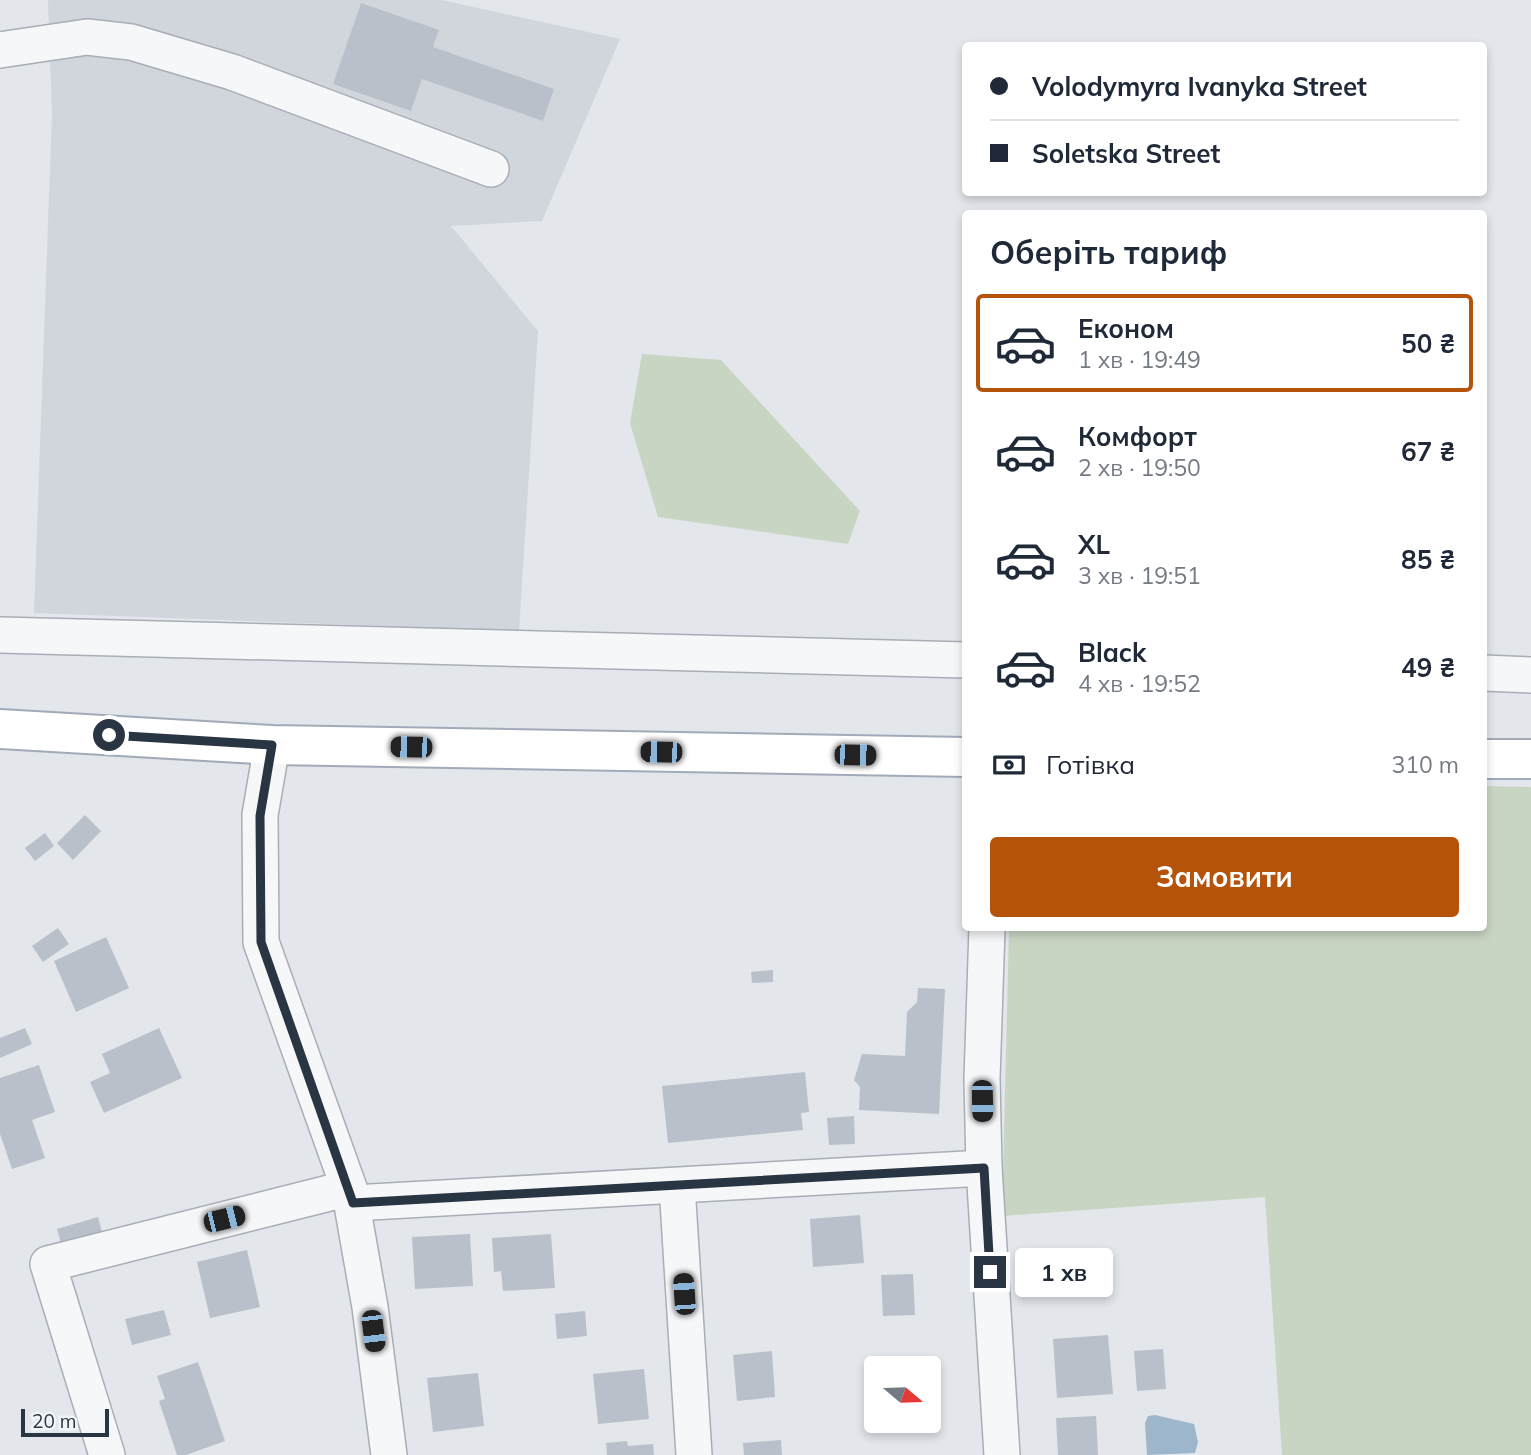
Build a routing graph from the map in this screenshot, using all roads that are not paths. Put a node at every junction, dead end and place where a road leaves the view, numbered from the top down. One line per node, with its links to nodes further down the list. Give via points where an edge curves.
1 (0, 50): 2 (street, via 87,37 131,42 233,72)
2 (491, 169)
3 (0, 635): 4 (street)
4 (962, 660)
5 (1487, 673): 6 (street)
6 (1531, 674)
7 (0, 729): 8 (main road)
8 (272, 745): 9 (main road); 15 (street, via 260,816 261,942)
9 (962, 757)
10 (1487, 759): 11 (main road)
11 (1531, 759)
12 (987, 931): 13 (street)
13 (984, 1168): 14 (street); 19 (street)
14 (677, 1186): 15 (street); 18 (street)
15 (351, 1195): 16 (street, via 48,1264); 17 (street)
16 (107, 1455)
17 (389, 1455)
18 (694, 1455)
19 (1002, 1455)

